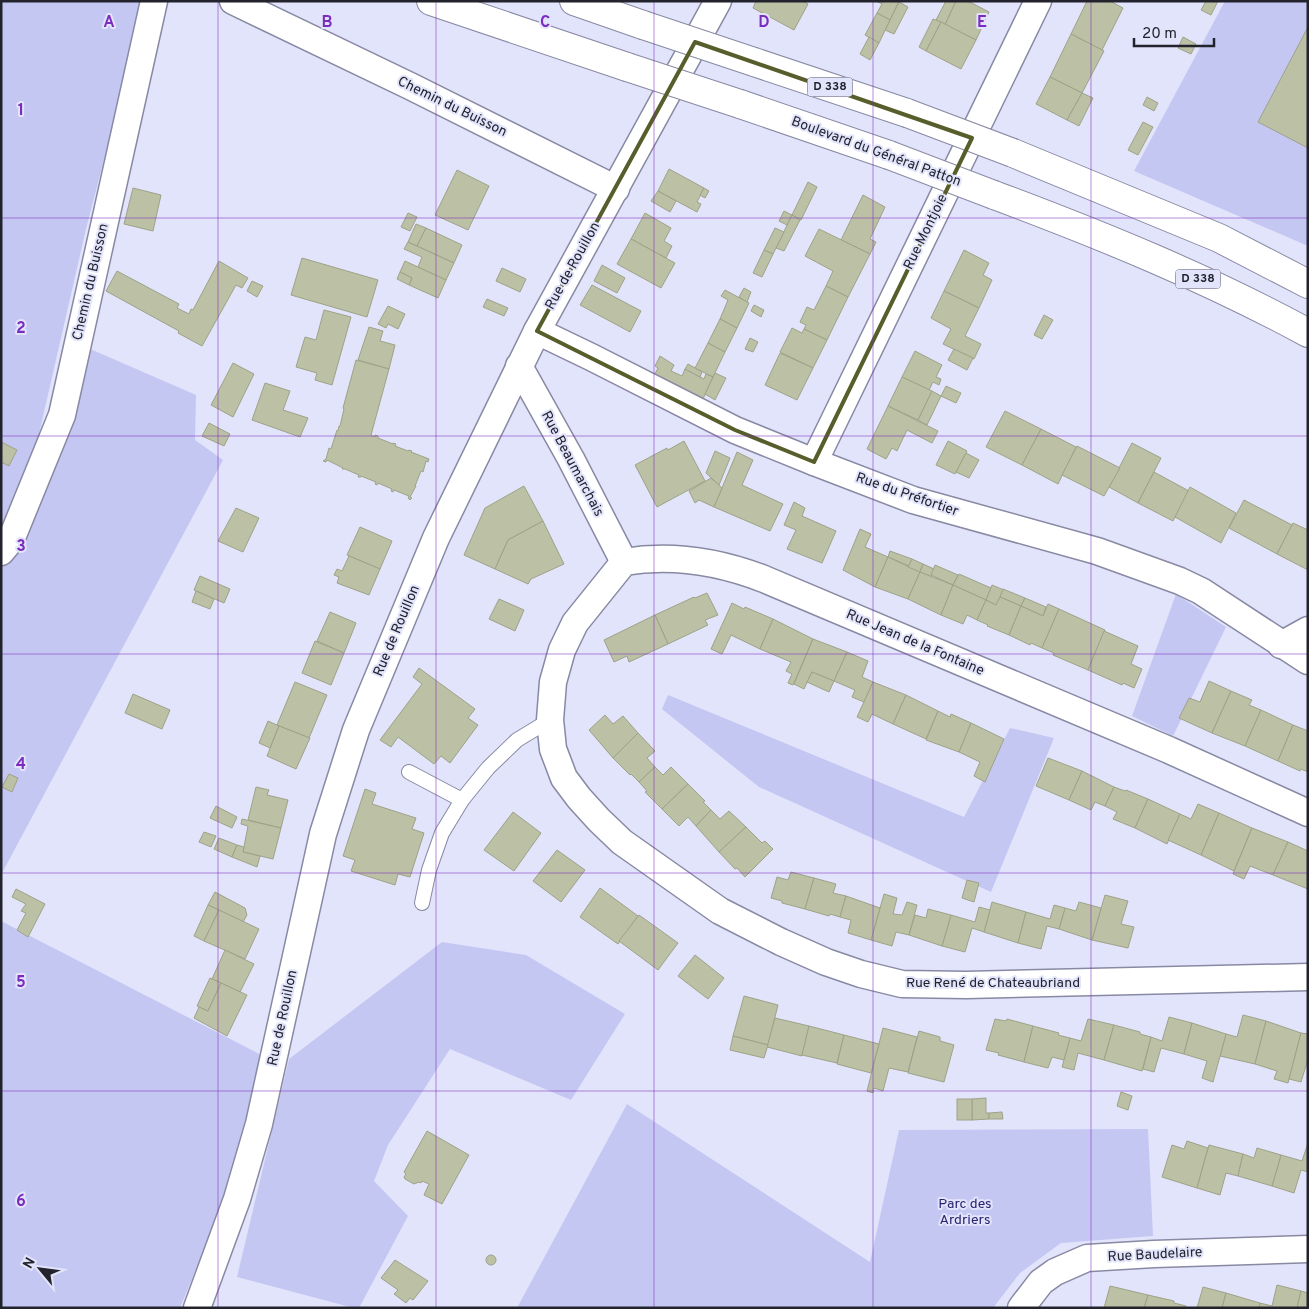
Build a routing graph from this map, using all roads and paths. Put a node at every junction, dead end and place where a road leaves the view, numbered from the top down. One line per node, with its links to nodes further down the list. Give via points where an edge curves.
1 (154, 1): 13 (street, Chemin du Buisson, via 62,415 11,540)
2 (232, 1): 7 (street, Chemin du Buisson)
3 (431, 1): 10 (highway, Boulevard du Général Patton / D 338, bridge, via 889,155 1085,229 1174,267)
4 (574, 1): 8 (highway, D 338, bridge, via 907,113 1013,153 1219,238)
5 (718, 1): 7 (street, Rue de Rouillon)
6 (1038, 1): 12 (street, Rue Montjoie)
7 (616, 189): 9 (street, Rue de Rouillon)
8 (1308, 284)
9 (537, 331): 11 (street, Rue de Rouillon); 12 (street, Rue du Préfortier, via 735,430)
10 (1308, 333)
11 (519, 366): 14 (street, Rue Beaumarchais); 25 (street, Rue de Rouillon, via 436,538 356,730 323,834 259,1124 237,1199)
12 (814, 462): 16 (street, Rue du Préfortier, via 913,500 1097,551 1180,581 1201,591)
13 (1, 552)
14 (624, 562): 18 (street, Rue René de Chateaubriand, via 575,623 562,650 553,682); 21 (street, Rue Jean de la Fontaine, via 647,558 696,561 738,569 1133,735)
15 (1308, 630): 16 (street)
16 (1281, 644): 17 (street, Rue du Préfortier)
17 (1308, 661)
18 (550, 720): 20 (lane, via 517,740); 23 (street, Rue René de Chateaubriand, via 553,749 564,778 622,842 720,910 781,942 861,974 902,984 966,985)
19 (410, 772): 20 (lane)
20 (462, 800): 22 (lane, via 442,833)
21 (1308, 813)
22 (422, 903)
23 (1308, 977)
24 (1308, 1249): 26 (street, Rue Baudelaire, via 1087,1258 1041,1282)
25 (197, 1308)
26 (1021, 1308)

